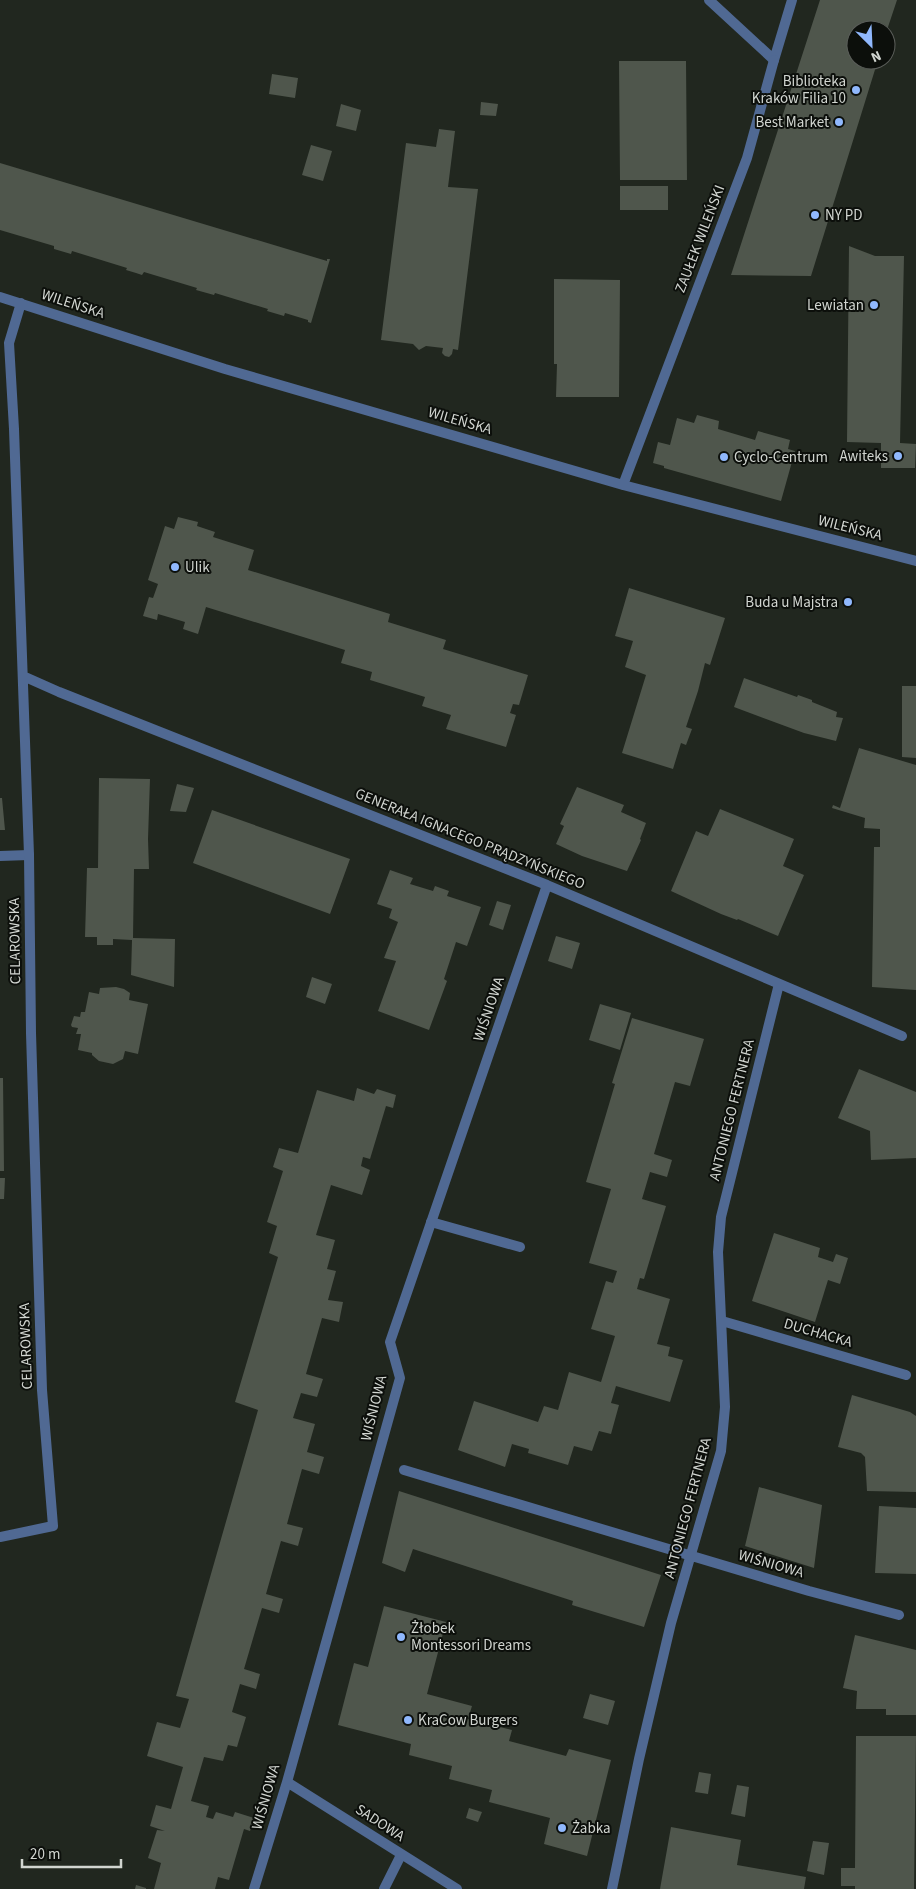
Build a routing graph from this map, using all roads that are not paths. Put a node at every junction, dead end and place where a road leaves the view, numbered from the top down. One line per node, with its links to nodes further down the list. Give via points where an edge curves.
1 (709, 0): 3 (street)
2 (792, 0): 3 (street, ZAUŁEK WILEŃSKI)
3 (774, 60): 6 (street, ZAUŁEK WILEŃSKI, via 747,158)
4 (0, 297): 5 (street, WILEŃSKA)
5 (21, 303): 6 (street, WILEŃSKA, via 225,369); 8 (street, CELAROWSKA, via 9,343)
6 (623, 485): 7 (street, WILEŃSKA)
7 (916, 561)
8 (23, 676): 9 (street, CELAROWSKA); 11 (street, GENERAŁA IGNACEGO PRĄDZYŃSKIEGO)
9 (29, 855): 10 (street); 19 (street, CELAROWSKA, via 42,1390 53,1526)
10 (0, 856)
11 (547, 885): 12 (street, GENERAŁA IGNACEGO PRĄDZYŃSKIEGO); 14 (street, WIŚNIOWA)
12 (779, 984): 13 (street, GENERAŁA IGNACEGO PRĄDZYŃSKIEGO); 16 (street, ANTONIEGO FERTNERA, via 721,1217 718,1252)
13 (902, 1036)
14 (431, 1222): 15 (street); 22 (street, WIŚNIOWA, via 390,1342 400,1378)
15 (520, 1247)
16 (722, 1321): 17 (street, DUCHACKA); 20 (street, ANTONIEGO FERTNERA, via 725,1408 721,1451)
17 (906, 1374)
18 (404, 1470): 20 (street, WIŚNIOWA)
19 (0, 1537)
20 (691, 1556): 21 (street, WIŚNIOWA); 27 (street, ANTONIEGO FERTNERA, via 649,1712)
21 (899, 1615)
22 (286, 1782): 23 (street, SADOWA); 24 (street, WIŚNIOWA)
23 (401, 1855): 25 (street); 26 (street, SADOWA)
24 (254, 1889)
25 (384, 1889)
26 (456, 1889)
27 (612, 1889)

